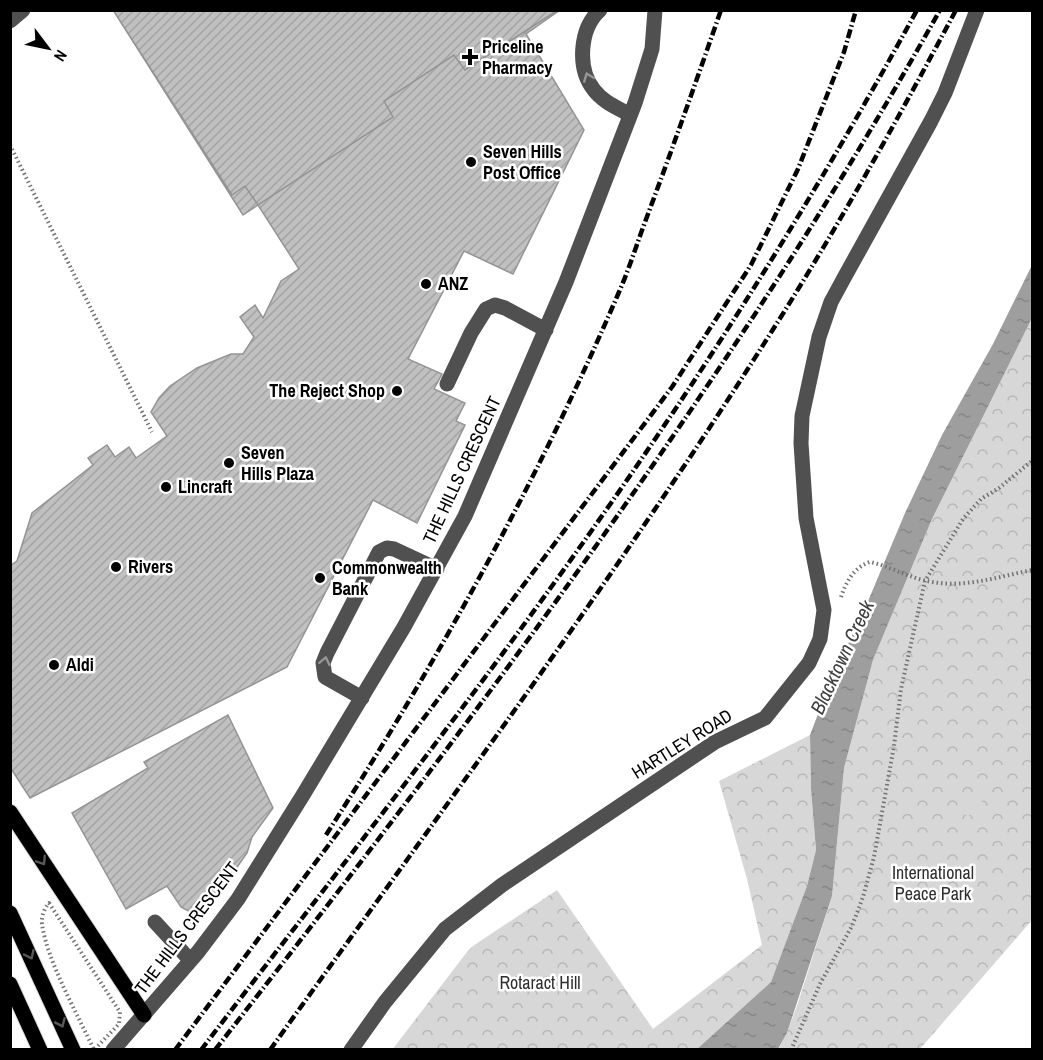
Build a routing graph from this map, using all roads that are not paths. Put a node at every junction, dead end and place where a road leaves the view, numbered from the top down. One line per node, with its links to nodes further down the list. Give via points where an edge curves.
1 (23, 10): 5 (street)
2 (600, 10): 6 (street, one-way to 2, via 594,90 586,74 585,37)
3 (655, 10): 6 (street, THE HILLS CRESCENT, via 646,72)
4 (977, 10): 20 (street, HARTLEY ROAD, via 945,93 831,302 819,337 802,416 801,443 806,518 824,610 822,629 809,663 765,718 715,742 502,885 445,929)
5 (10, 21)
6 (630, 115): 7 (street, THE HILLS CRESCENT)
7 (546, 330): 8 (street, via 505,308 495,305 486,309); 9 (street, THE HILLS CRESCENT, via 480,484)
8 (447, 384)
9 (437, 569): 10 (street, THE HILLS CRESCENT); 10 (street, one-way to 9, via 325,677 323,663 379,552 394,549)
10 (362, 698): 14 (street, THE HILLS CRESCENT, via 238,899)
11 (10, 812): 16 (main road, one-way to 16)
12 (10, 913): 18 (main road, one-way to 18)
13 (155, 922): 14 (street)
14 (190, 960): 16 (street, THE HILLS CRESCENT)
15 (10, 984): 17 (main road)
16 (144, 1015): 19 (street, THE HILLS CRESCENT)
17 (40, 1050)
18 (73, 1050)
19 (113, 1050)
20 (351, 1050)

